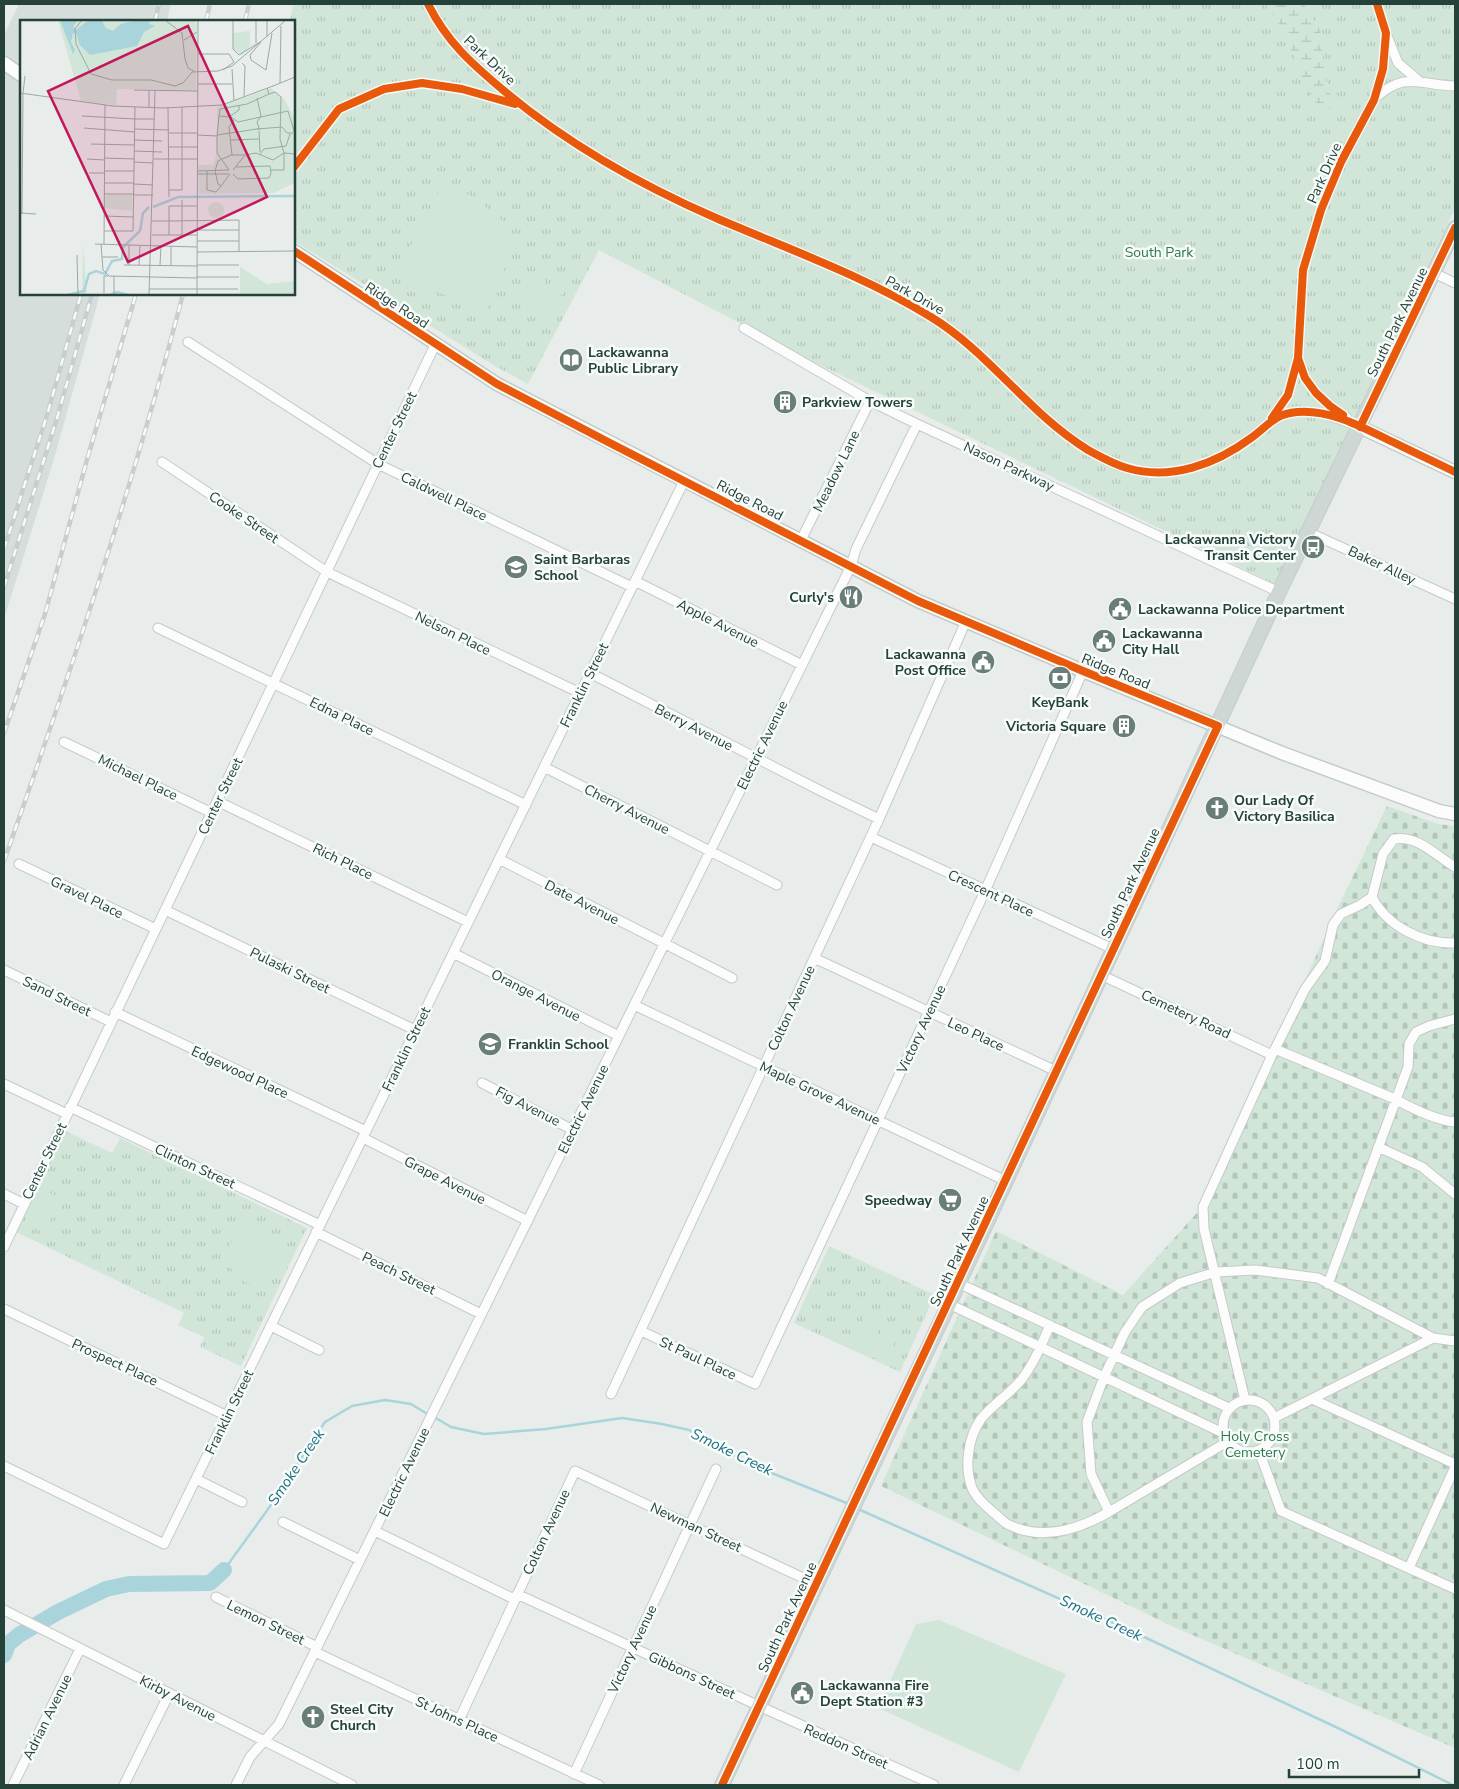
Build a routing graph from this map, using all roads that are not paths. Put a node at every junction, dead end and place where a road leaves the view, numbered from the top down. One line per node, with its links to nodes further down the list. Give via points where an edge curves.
1 (428, 4): 18 (street, Park Drive, via 439,26 460,52 522,106 555,129 646,184 856,278 932,318 959,335 1076,443 1109,462 1146,472 1189,470 1232,452)
2 (1377, 4): 3 (street, Park Drive)
3 (1386, 33): 6 (street, Park Drive, via 1398,63); 8 (street, Park Drive, via 1383,69)
4 (4, 63): 5 (main road)
5 (20, 73)
6 (1419, 81): 7 (street, Park Drive); 8 (street, Park Drive, via 1399,81)
7 (1455, 86)
8 (1374, 100): 16 (street, Park Drive, via 1341,162 1304,263)
9 (1455, 228): 11 (main road, South Park Avenue)
10 (295, 253): 15 (main road, Ridge Road)
11 (1434, 273): 12 (street); 20 (main road, South Park Avenue)
12 (1455, 283)
13 (744, 328): 17 (street, Nason Parkway)
14 (188, 342): 22 (street, Caldwell Place)
15 (435, 344): 22 (street, Center Street); 24 (main road, Ridge Road, via 497,384)
16 (1298, 358): 18 (street, Park Drive, via 1288,395); 20 (street, Park Drive, via 1305,378 1316,393)
17 (870, 401): 19 (street, Nason Parkway); 26 (street, Meadow Lane)
18 (1272, 418): 20 (street, via 1295,412 1312,412)
19 (917, 424): 27 (street, Electric Avenue, via 856,549); 30 (street, Nason Parkway)
20 (1360, 427): 23 (main road); 25 (main road, South Park Avenue)
21 (162, 462): 28 (street, Cooke Street)
22 (378, 464): 28 (street, Center Street); 29 (street, Caldwell Place)
23 (1455, 472)
24 (684, 481): 26 (main road, Ridge Road); 29 (street, Franklin Street)
25 (1308, 532): 30 (main road, South Park Avenue); 31 (street, Baker Alley)
26 (801, 540): 27 (main road, Ridge Road)
27 (851, 566): 32 (main road, Ridge Road); 34 (street, Electric Avenue)
28 (327, 572): 37 (street, Center Street); 38 (street, Nelson Place)
29 (634, 584): 34 (street, Apple Avenue); 36 (street, Franklin Street)
30 (1279, 592): 39 (main road, South Park Avenue)
31 (1455, 599)
32 (966, 621): 35 (main road, Ridge Road); 47 (street, Colton Avenue)
33 (158, 628): 37 (street, Edna Place)
34 (802, 665): 41 (street, Electric Avenue)
35 (1083, 671): 39 (main road, Ridge Road); 54 (street, Victory Avenue)
36 (590, 673): 38 (street, Franklin Street); 41 (street, Berry Avenue)
37 (273, 683): 43 (street, Center Street); 44 (street, Edna Place)
38 (580, 693): 42 (street, Franklin Street)
39 (1218, 726): 46 (main road, Ridge Road, via 1356,781); 61 (main road, South Park Avenue)
40 (64, 742): 45 (street, Michael Place)
41 (756, 758): 47 (street, Berry Avenue); 49 (street, Electric Avenue)
42 (544, 767): 44 (street, Franklin Street); 49 (street, Cherry Avenue)
43 (217, 801): 45 (street, Center Street); 57 (street, Rich Place)
44 (526, 805): 50 (street, Franklin Street)
45 (212, 813): 56 (street, Center Street)
46 (1455, 814)
47 (879, 819): 48 (street, Colton Avenue)
48 (871, 837): 54 (street, Crescent Place); 63 (street, Colton Avenue)
49 (710, 852): 53 (street, Cherry Avenue); 60 (street, Electric Avenue)
50 (499, 859): 57 (street, Franklin Street); 60 (street, Date Avenue)
51 (18, 864): 58 (street, Gravel Place)
52 (1455, 867): 55 (street, via 1405,837 1394,839 1383,854)
53 (777, 885)
54 (985, 891): 61 (street, Crescent Place); 69 (street, Victory Avenue)
55 (1372, 896): 59 (street, via 1378,908 1408,933 1419,938); 74 (street, via 1360,906 1341,914 1333,926 1325,961 1305,989)
56 (165, 910): 58 (street, Center Street); 72 (street, Pulaski Street)
57 (468, 922): 62 (street, Franklin Street)
58 (156, 930): 68 (street, Center Street)
59 (1455, 943)
60 (664, 944): 66 (street, Date Avenue); 67 (street, Electric Avenue)
61 (1112, 949): 65 (main road, South Park Avenue)
62 (453, 953): 72 (street, Franklin Street); 73 (street, Orange Avenue)
63 (814, 958): 69 (street, Leo Place); 75 (street, Colton Avenue)
64 (4, 970): 71 (street, Sand Street)
65 (1101, 975): 74 (street, Cemetery Road); 76 (main road, South Park Avenue)
66 (732, 978)
67 (634, 1005): 73 (street, Electric Avenue); 75 (street, Maple Grove Avenue)
68 (115, 1012): 71 (street, Center Street); 84 (street, Edgewood Place)
69 (929, 1012): 76 (street, Leo Place); 81 (street, Victory Avenue)
70 (1455, 1020): 79 (street, via 1416,1032 1410,1044 1408,1067)
71 (111, 1022): 80 (street, Center Street)
72 (415, 1030): 84 (street, Franklin Street)
73 (619, 1036): 83 (street, Electric Avenue)
74 (1272, 1052): 79 (street, Cemetery Road); 93 (street, via 1202,1207 1204,1229)
75 (764, 1066): 81 (street, Maple Grove Avenue); 101 (street, Colton Avenue)
76 (1056, 1071): 86 (main road, South Park Avenue)
77 (482, 1083): 83 (street, Fig Avenue)
78 (4, 1084): 80 (street, Clinton Street)
79 (1395, 1099): 82 (street, Cemetery Road, via 1445,1121); 85 (street)
80 (68, 1111): 89 (street, Center Street); 91 (street, Clinton Street)
81 (878, 1120): 86 (street, Maple Grove Avenue); 108 (street, Victory Avenue)
82 (1455, 1122)
83 (573, 1130): 90 (street, Electric Avenue)
84 (364, 1134): 90 (street, Grape Avenue); 91 (street, Franklin Street)
85 (1378, 1147): 88 (street, via 1422,1167); 95 (street)
86 (1006, 1181): 94 (main road, South Park Avenue)
87 (4, 1194): 89 (street)
88 (1455, 1194)
89 (24, 1204): 92 (street, Center Street)
90 (528, 1221): 98 (street, Electric Avenue)
91 (318, 1229): 98 (street, Peach Street); 100 (street, Franklin Street)
92 (4, 1247)
93 (1216, 1272): 95 (street, via 1254,1270 1318,1278); 106 (street, via 1180,1283 1142,1307); 111 (street)
94 (958, 1283): 96 (main road, South Park Avenue); 99 (street)
95 (1328, 1284): 102 (street)
96 (949, 1304): 104 (street); 130 (main road, South Park Avenue)
97 (4, 1309): 113 (street, Prospect Place)
98 (482, 1314): 127 (street, Electric Avenue)
99 (1050, 1325): 104 (street); 106 (street)
100 (271, 1326): 105 (street); 113 (street, Franklin Street)
101 (641, 1332): 108 (street, St Paul Place); 109 (street, Colton Avenue)
102 (1433, 1338): 103 (street); 110 (street)
103 (1455, 1341)
104 (1040, 1347): 107 (street); 124 (street, via 1020,1382 981,1419 970,1442 967,1469 972,1489 1007,1524 1039,1534 1082,1526)
105 (320, 1350)
106 (1114, 1355): 107 (street); 112 (street)
107 (1104, 1377): 115 (street); 124 (street, via 1087,1422 1091,1474)
108 (755, 1384)
109 (611, 1394)
110 (1312, 1399): 114 (street); 117 (street)
111 (1245, 1400): 112 (street); 114 (street, via 1264,1404)
112 (1229, 1408): 115 (street, via 1222,1424)
113 (227, 1416): 122 (street, Franklin Street)
114 (1274, 1418): 116 (street, via 1273,1437)
115 (1225, 1437): 116 (street, via 1239,1451); 124 (street)
116 (1258, 1451): 129 (street, via 1281,1512)
117 (1455, 1464)
118 (4, 1466): 122 (street, Franklin Street, via 164,1544)
119 (1455, 1468): 129 (street)
120 (716, 1469): 126 (street, Victory Avenue)
121 (575, 1471): 126 (street, Newman Street); 132 (street, Colton Avenue)
122 (196, 1479): 123 (street)
123 (242, 1502)
124 (1109, 1512)
125 (283, 1522): 128 (street)
126 (690, 1525): 130 (street, Newman Street); 135 (street, Victory Avenue)
127 (375, 1532): 128 (street, Electric Avenue); 132 (street, Gibbons Street)
128 (360, 1560): 137 (street, Electric Avenue)
129 (1410, 1568): 131 (street)
130 (816, 1584): 139 (main road, South Park Avenue)
131 (1455, 1589)
132 (516, 1596): 135 (street, Gibbons Street); 140 (street, Colton Avenue)
133 (216, 1597): 137 (street, Lemon Street)
134 (4, 1610): 136 (street, Kirby Avenue)
135 (633, 1647): 139 (street, Gibbons Street); 142 (street, Victory Avenue)
136 (80, 1649): 138 (street, Kirby Avenue); 143 (street, Adrian Avenue)
137 (316, 1650): 140 (street, St Johns Place); 141 (street, Electric Avenue, via 279,1724)
138 (169, 1694): 141 (street, Kirby Avenue); 144 (street)
139 (759, 1706): 148 (main road, South Park Avenue); 149 (street, Reddon Street)
140 (459, 1720): 142 (street, St Johns Place)
141 (264, 1741): 145 (street, Electric Avenue, via 250,1757); 146 (street, Kirby Avenue)
142 (574, 1774): 147 (street, St Johns Place)
143 (13, 1785)
144 (124, 1785)
145 (236, 1785)
146 (349, 1785)
147 (599, 1785)
148 (722, 1785)
149 (934, 1785)

